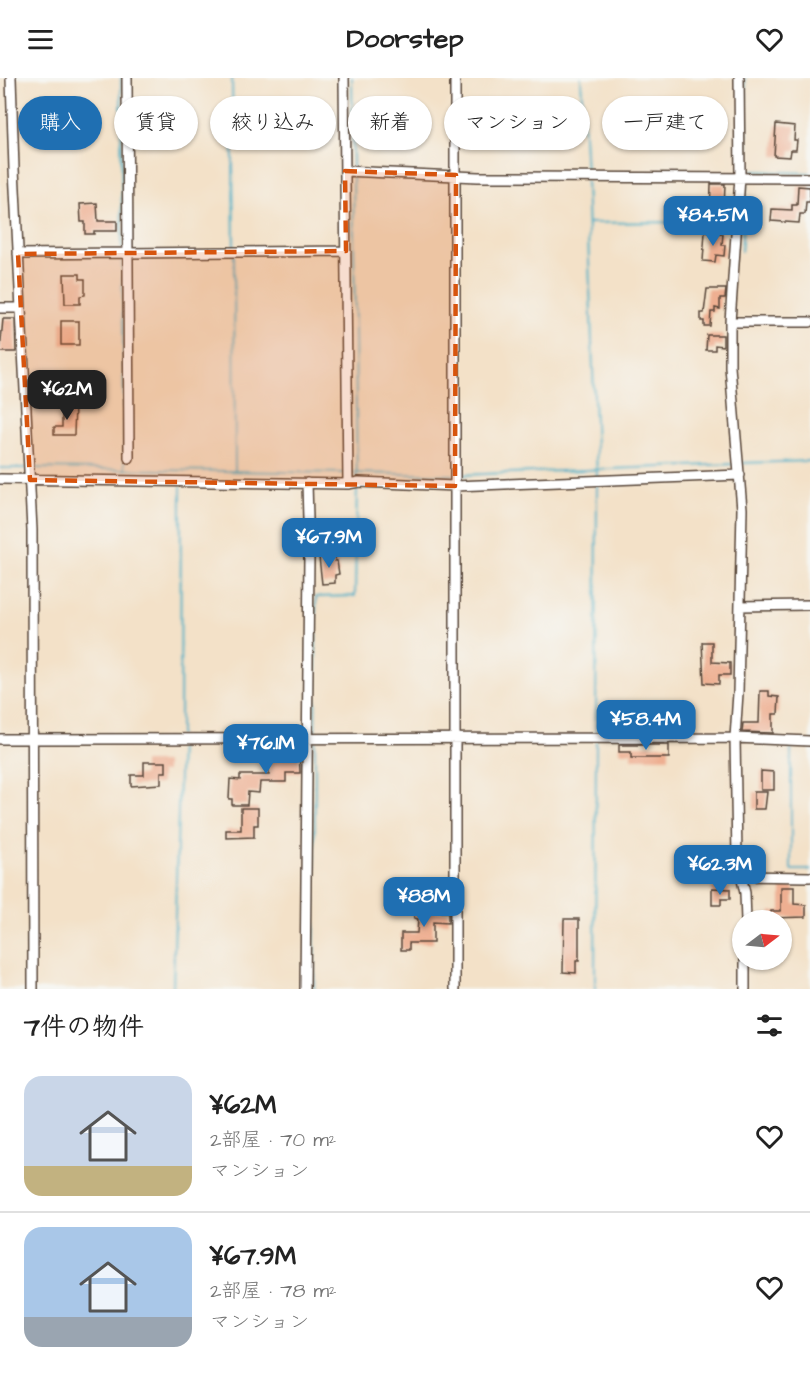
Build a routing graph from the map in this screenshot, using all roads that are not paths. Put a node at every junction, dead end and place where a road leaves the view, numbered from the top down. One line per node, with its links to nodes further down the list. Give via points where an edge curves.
1 (12, 78): 12 (street)
2 (127, 78): 11 (street)
3 (344, 78): 6 (street)
4 (455, 78): 7 (street)
5 (739, 78): 8 (street)
6 (350, 171): 7 (street); 10 (street)
7 (456, 175): 8 (street); 20 (street)
8 (745, 177): 9 (street); 15 (street, via 736,227)
9 (810, 178)
10 (346, 251): 11 (street); 22 (street)
11 (124, 252): 12 (street); 17 (street)
12 (18, 254): 14 (street)
13 (0, 308): 14 (street)
14 (21, 308): 19 (street)
15 (730, 322): 16 (street); 18 (street)
16 (810, 322)
17 (129, 458)
18 (739, 468): 20 (street, via 598,479); 25 (street)
19 (30, 472): 21 (street); 23 (street, via 182,482); 29 (street)
20 (455, 478): 22 (street); 30 (street)
21 (0, 479)
22 (351, 479): 23 (street)
23 (307, 483): 26 (street)
24 (810, 605): 25 (street)
25 (740, 606): 27 (street)
26 (312, 738): 29 (street); 30 (street); 37 (street)
27 (735, 738): 30 (street); 31 (street); 32 (street, via 737,857)
28 (0, 739): 29 (street)
29 (33, 739): 36 (street)
30 (455, 739): 38 (street)
31 (810, 741)
32 (742, 876): 33 (street); 34 (street)
33 (810, 877)
34 (746, 910)
35 (745, 970): 39 (street)
36 (33, 989)
37 (305, 989)
38 (455, 989)
39 (745, 989)

